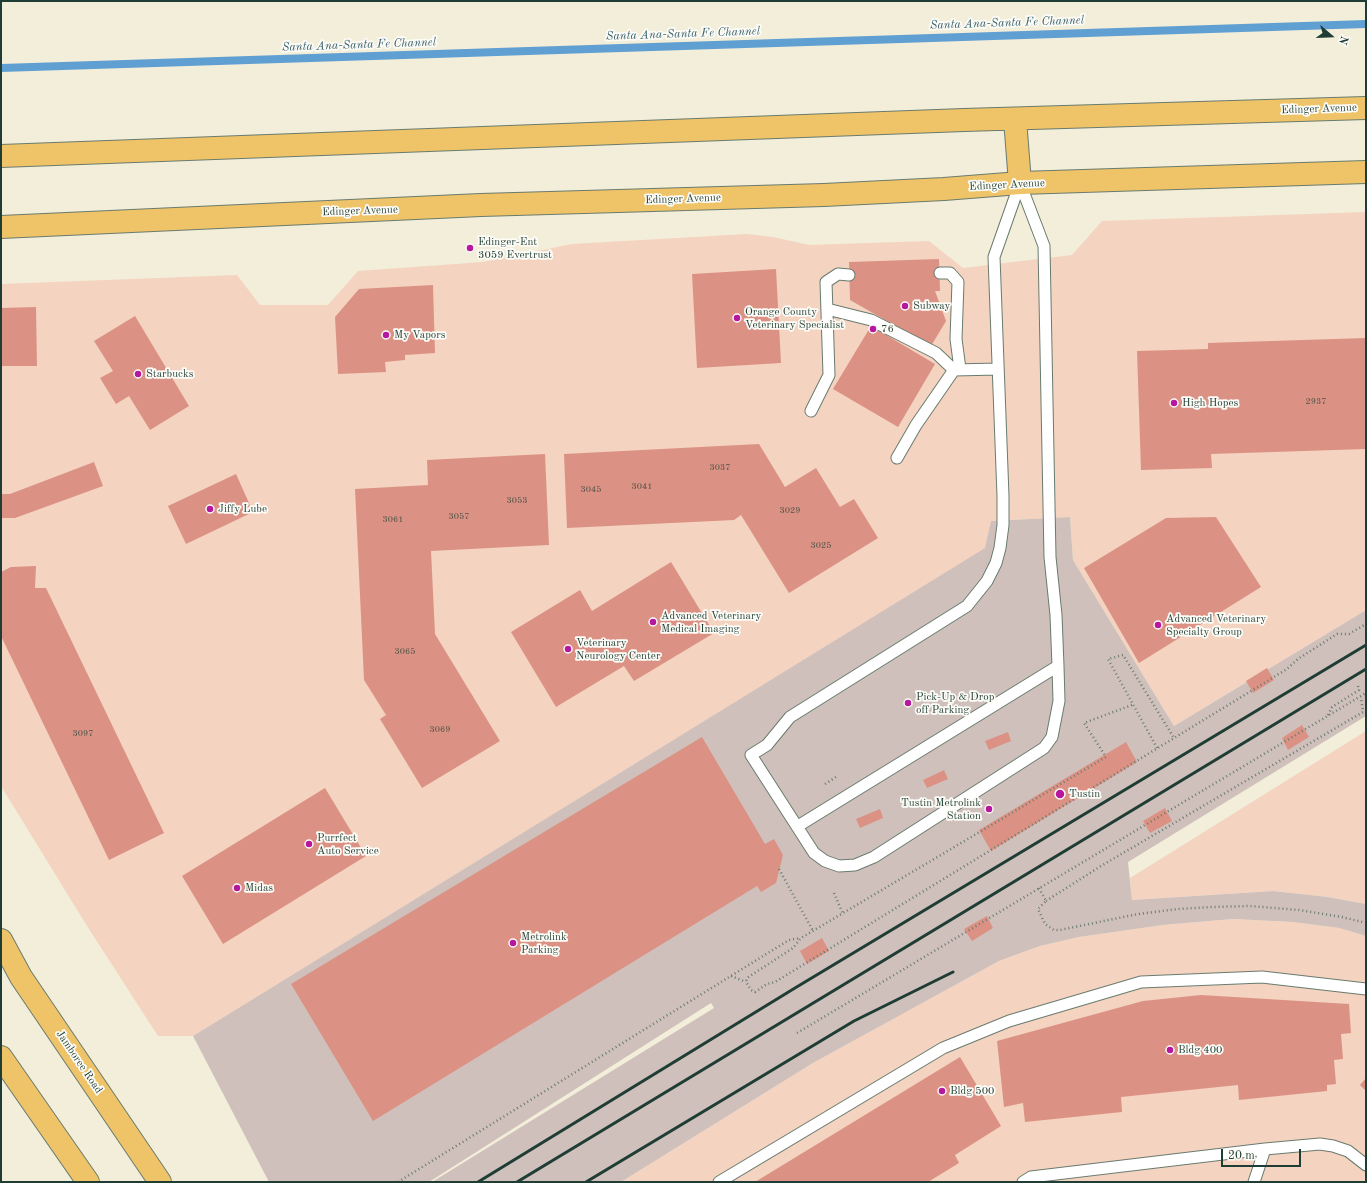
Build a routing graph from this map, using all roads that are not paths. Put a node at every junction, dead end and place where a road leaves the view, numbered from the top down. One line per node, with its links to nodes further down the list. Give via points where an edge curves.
1 (1366, 108): 2 (main road, Edinger Avenue)
2 (1015, 119): 3 (main road, Edinger Avenue); 5 (main road)
3 (1, 156)
4 (1366, 172): 5 (main road, Edinger Avenue)
5 (1020, 183): 6 (main road, Edinger Avenue, via 824,194 474,205); 10 (lane, via 994,257); 14 (lane, via 1044,246 1050,557)
6 (1, 227)
7 (940, 273): 11 (lane, via 950,273 958,282)
8 (849, 275): 9 (lane, via 838,274 826,282)
9 (827, 309): 11 (lane, via 871,320 936,353); 12 (lane, via 829,375)
10 (998, 369): 11 (lane); 15 (lane, via 1003,524 996,563 987,582 967,606 790,717 767,745 751,755)
11 (957, 370): 13 (lane, via 916,425)
12 (811, 411)
13 (897, 458)
14 (1058, 666): 15 (lane); 15 (lane, via 1059,701 1052,737 1044,748 874,857 855,865 839,866 825,861 814,853)
15 (798, 826)
16 (1, 940): 22 (main road, Jamboree Road, via 21,976)
17 (1366, 990): 23 (lane, via 1262,977 1141,982 1009,1021 943,1048)
18 (1, 1057): 21 (main road)
19 (1265, 1149): 20 (lane, via 1320,1144 1333,1146 1348,1152); 24 (lane, via 1031,1177); 25 (lane)
20 (1366, 1165)
21 (88, 1182)
22 (160, 1182)
23 (719, 1182)
24 (1023, 1182)
25 (1254, 1182)

